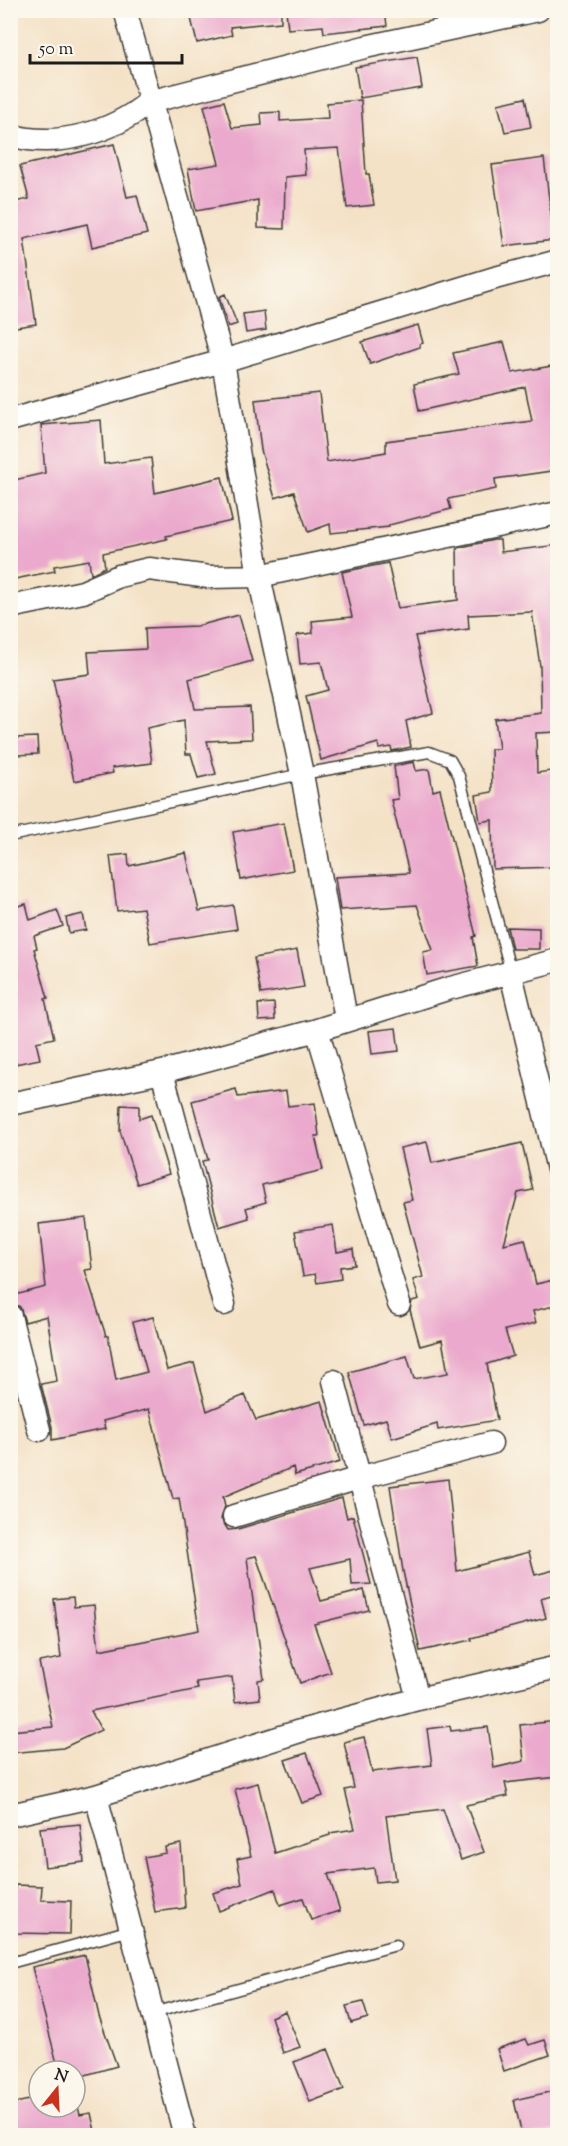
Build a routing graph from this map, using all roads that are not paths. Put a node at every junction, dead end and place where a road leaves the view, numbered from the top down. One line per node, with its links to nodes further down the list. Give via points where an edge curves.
1 (125, 10): 3 (street)
2 (538, 10): 3 (street, via 365,47)
3 (149, 102): 4 (street, via 129,119 111,127 54,140); 6 (street)
4 (10, 135)
5 (558, 261): 6 (street)
6 (223, 361): 7 (street); 9 (street)
7 (10, 420)
8 (558, 513): 9 (street)
9 (259, 576): 10 (street, via 209,578 148,569 119,576 83,592); 11 (street)
10 (10, 607)
11 (302, 774): 12 (lane); 14 (lane, via 429,752 450,760 459,776); 15 (street)
12 (10, 836)
13 (558, 960): 14 (street)
14 (512, 974): 15 (street); 19 (street)
15 (346, 1019): 16 (street)
16 (317, 1029): 17 (street); 21 (street)
17 (162, 1072): 18 (street); 20 (street)
18 (10, 1104)
19 (558, 1169)
20 (224, 1304)
21 (399, 1304)
22 (10, 1316): 24 (street)
23 (334, 1381): 26 (street)
24 (39, 1430)
25 (491, 1443): 26 (street)
26 (359, 1478): 27 (street); 29 (street)
27 (234, 1516)
28 (558, 1667): 29 (street)
29 (418, 1699): 30 (street, via 300,1731)
30 (96, 1796): 31 (street); 32 (street)
31 (10, 1815)
32 (131, 1930): 34 (lane); 35 (street)
33 (396, 1945): 35 (lane)
34 (10, 1963)
35 (153, 2013): 36 (street)
36 (185, 2136)

